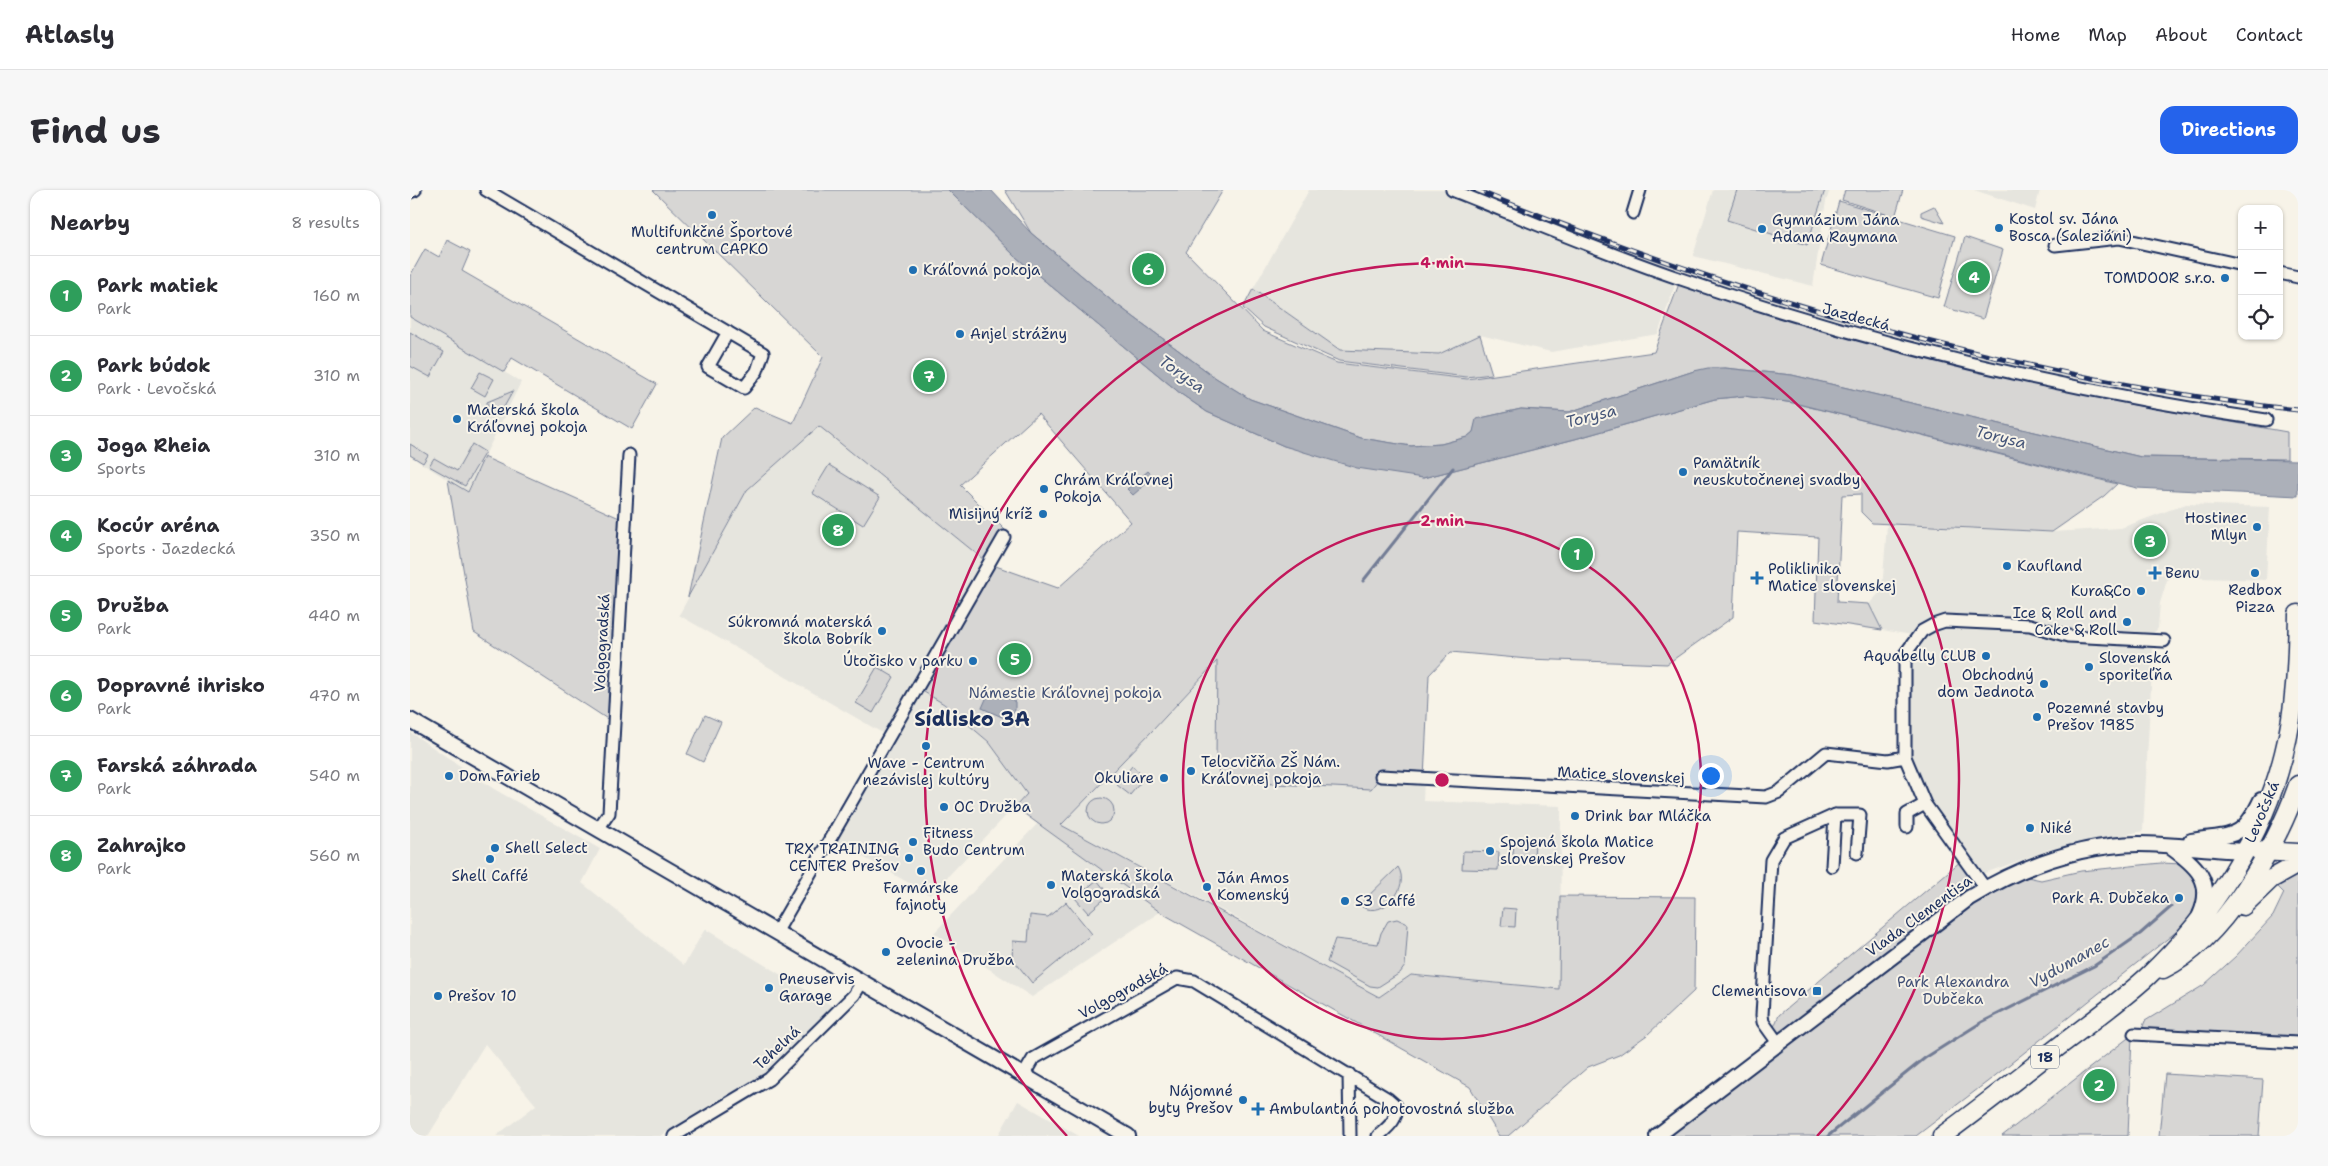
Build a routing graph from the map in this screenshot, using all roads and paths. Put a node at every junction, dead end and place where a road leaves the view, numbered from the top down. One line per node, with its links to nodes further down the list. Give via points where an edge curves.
1 (415, 190): 5 (street)
2 (486, 190): 11 (street)
3 (1452, 190): 12 (street, Jazdecká, via 1631,262 1775,310 2048,381)
4 (1640, 190): 6 (street)
5 (410, 192)
6 (1633, 213)
7 (2054, 246): 8 (street, via 2119,238)
8 (2238, 264)
9 (2283, 274): 10 (street)
10 (2298, 277)
11 (728, 332): 11 (street, via 708,367 744,388 757,371 763,352)
12 (2266, 420)
13 (629, 455): 25 (street, Volgogradská, via 609,813)
14 (1004, 537): 34 (street)
15 (2298, 614): 17 (main road, Levočská / 18)
16 (2164, 640): 19 (street, via 2068,636 2030,625 1945,621 1933,624 1922,631 1905,654)
17 (2294, 704): 26 (street, via 2262,799 2246,826 2220,839); 27 (main road, Levočská / 18, via 2279,772)
18 (410, 720): 25 (street)
19 (1905, 757): 20 (street, Matice slovenskej, via 1888,760 1826,753 1779,792 1766,797); 22 (street)
20 (1381, 776)
21 (2298, 786): 28 (main road, Levočská / 18)
22 (1926, 804): 24 (street, via 1907,814); 33 (street)
23 (1835, 815): 29 (street, via 1860,815); 32 (street); 38 (street, via 1784,838 1771,860 1762,1016)
24 (1907, 827)
25 (598, 829): 34 (street)
26 (2168, 846): 27 (street, Vlada Clementisa); 33 (street, Vlada Clementisa, via 2139,844 2089,850 2038,863); 35 (street, via 2198,870 2206,888)
27 (2246, 851): 28 (main road); 35 (main road, Levočská / 18)
28 (2268, 852): 30 (main road); 35 (main road, Levočská / 18, via 2236,902)
29 (1857, 853)
30 (2298, 854)
31 (2298, 864): 35 (main road, via 2267,881 2228,923)
32 (1832, 866)
33 (1985, 888): 38 (street, Vlada Clementisa)
34 (777, 931): 36 (street)
35 (2196, 936): 47 (main road, Levočská / 18)
36 (862, 982): 41 (street); 42 (street, Tehelná, via 854,995 769,1079)
37 (2134, 1034): 39 (street)
38 (1778, 1043): 46 (street, Vlada Clementisa)
39 (2298, 1043)
40 (1349, 1074): 41 (street, Volgogradská, via 1190,979 1177,978 1033,1059); 44 (street); 45 (street, Volgogradská, via 1396,1106 1394,1121)
41 (1023, 1076): 43 (street)
42 (674, 1136)
43 (1128, 1136)
44 (1350, 1136)
45 (1378, 1136)
46 (1657, 1136)
47 (1942, 1136)

